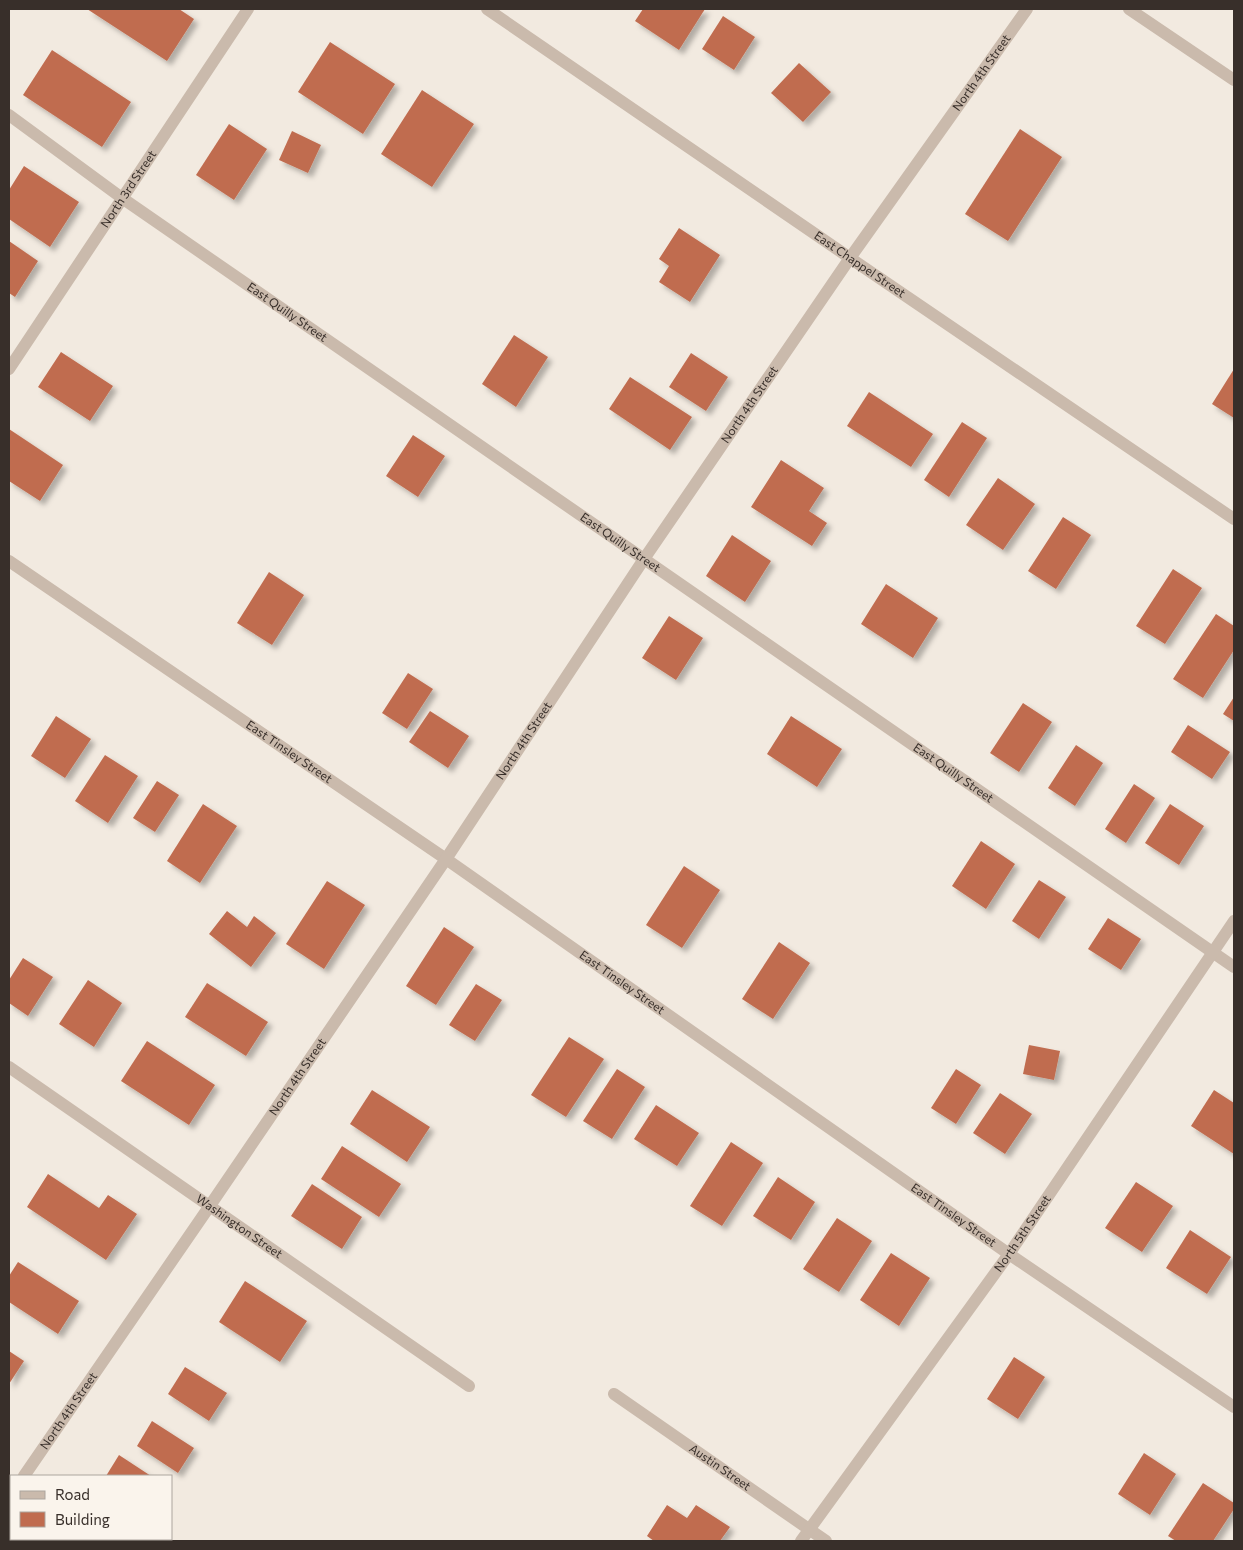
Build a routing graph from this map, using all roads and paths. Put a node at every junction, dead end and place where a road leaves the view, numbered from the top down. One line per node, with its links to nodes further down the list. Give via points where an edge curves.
1 (248, 9): 7 (street, North 3rd Street)
2 (487, 9): 8 (street, East Chappel Street)
3 (1027, 9): 8 (street, North 4th Street)
4 (1130, 9): 5 (street)
5 (1234, 80)
6 (9, 115): 7 (street, East Quilly Street)
7 (122, 198): 9 (street, North 3rd Street); 11 (street, East Quilly Street)
8 (850, 258): 10 (street, East Chappel Street); 11 (street, North 4th Street)
9 (9, 369)
10 (1234, 519)
11 (644, 559): 13 (street, North 4th Street); 15 (street, East Quilly Street)
12 (9, 561): 13 (street, East Tinsley Street)
13 (446, 859): 18 (street, North 4th Street); 19 (street, East Tinsley Street)
14 (1234, 921): 15 (street, North 5th Street)
15 (1213, 952): 16 (street, East Quilly Street); 19 (street, North 5th Street)
16 (1234, 967)
17 (9, 1067): 18 (street, Washington Street)
18 (210, 1207): 20 (street, Washington Street); 23 (street, North 4th Street)
19 (1009, 1254): 22 (street, East Tinsley Street); 24 (street, North 5th Street)
20 (469, 1386)
21 (614, 1394): 24 (street, Austin Street)
22 (1234, 1407)
23 (25, 1475)
24 (810, 1530): 25 (street, North 5th Street); 26 (street, Austin Street)
25 (801, 1541)
26 (826, 1541)

